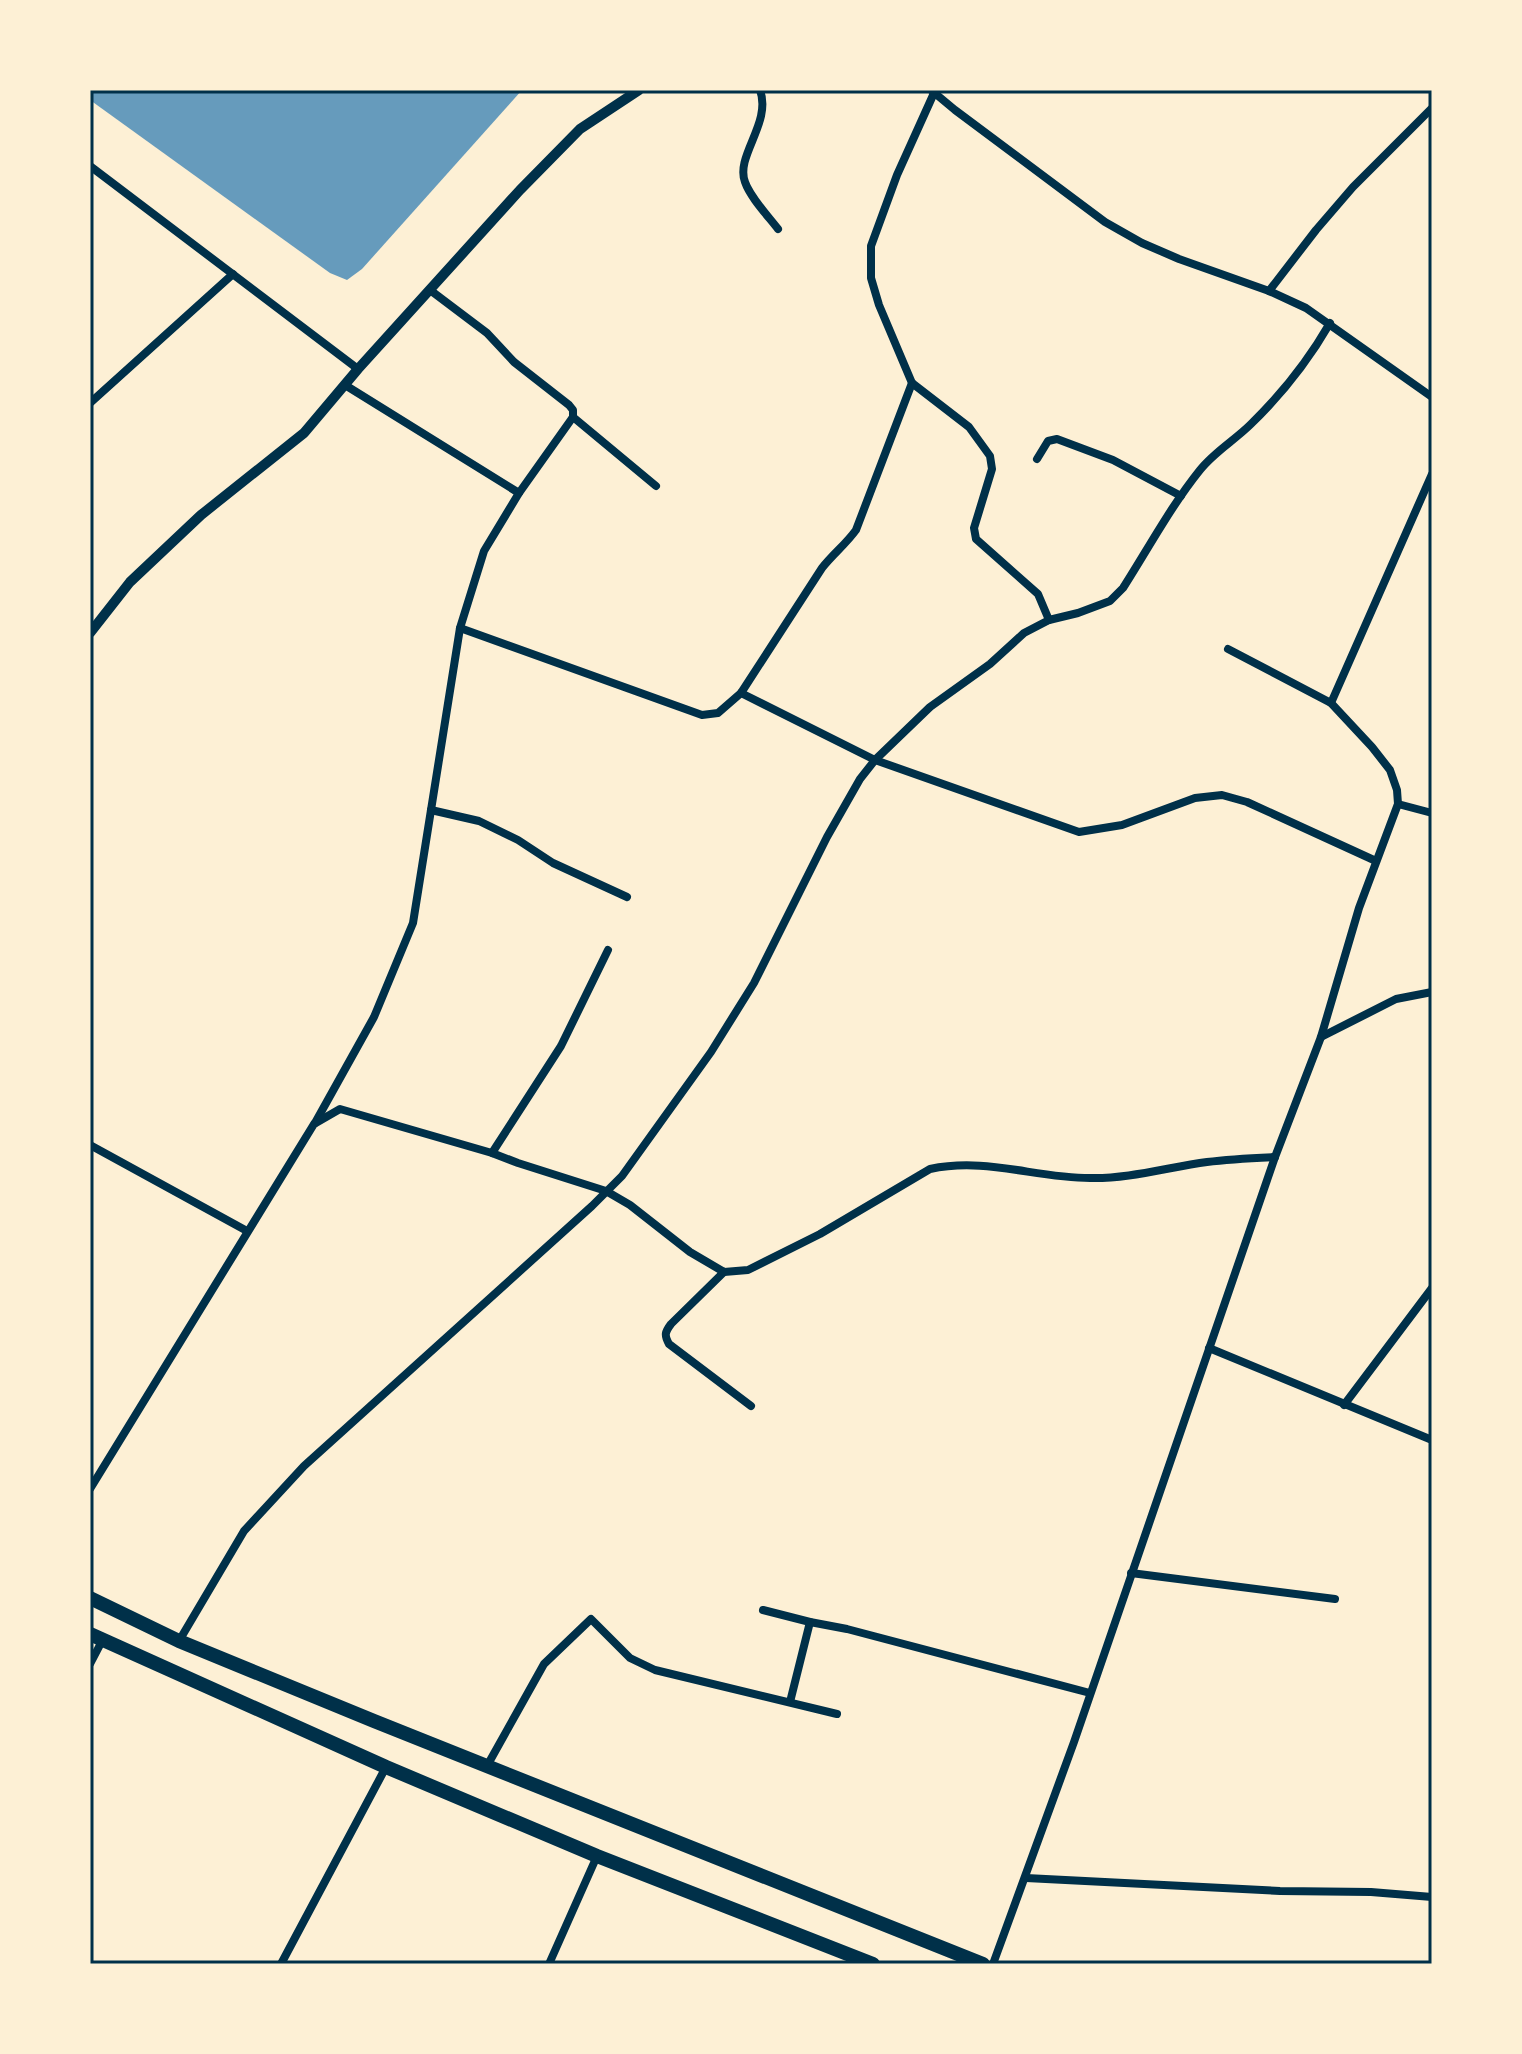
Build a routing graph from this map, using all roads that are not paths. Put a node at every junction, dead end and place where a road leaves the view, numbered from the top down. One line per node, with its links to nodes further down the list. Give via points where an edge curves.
1 (639, 90): 8 (street, via 580,129)
2 (760, 90): 6 (street, via 764,106 744,181)
3 (933, 91): 9 (street, via 1105,222 1179,259); 12 (street, via 871,246 871,278 879,305)
4 (1432, 108): 9 (street, via 1353,187)
5 (90, 166): 7 (street)
6 (778, 229)
7 (233, 274): 11 (street); 15 (street)
8 (430, 290): 11 (street); 16 (street, via 569,405)
9 (1269, 291): 10 (street)
10 (1330, 323): 14 (street); 21 (street, via 1282,393 1202,467)
11 (358, 369): 13 (street)
12 (912, 383): 22 (street, via 969,427 990,456 992,469 974,528 976,539 1038,594); 26 (street, via 856,530 822,568)
13 (345, 385): 20 (street); 24 (street, via 304,433 201,515 130,582)
14 (1432, 397)
15 (90, 403)
16 (573, 417): 19 (street); 20 (street)
17 (1037, 459): 21 (street, via 1048,441 1057,439 1113,460)
18 (1432, 474): 27 (street)
19 (656, 486)
20 (519, 493): 23 (street, via 484,551)
21 (1181, 496): 22 (street, via 1110,601)
22 (1049, 620): 28 (street, via 1024,633 930,707)
23 (460, 628): 26 (street, via 702,715 718,713); 30 (street)
24 (90, 633)
25 (1228, 649): 27 (street)
26 (741, 693): 28 (street)
27 (1331, 703): 29 (street, via 1390,770)
28 (875, 760): 32 (street, via 1079,832 1222,795); 41 (street, via 827,837 754,983 711,1052)
29 (1398, 804): 31 (street); 32 (street)
30 (431, 810): 33 (street, via 479,821); 37 (street, via 413,923 374,1017)
31 (1432, 813)
32 (1376, 861): 36 (street)
33 (627, 897)
34 (608, 950): 39 (street, via 561,1046)
35 (1432, 992): 36 (street, via 1396,999)
36 (1321, 1037): 40 (street)
37 (314, 1124): 39 (street, via 340,1109); 42 (street)
38 (90, 1145): 42 (street)
39 (492, 1153): 41 (street)
40 (1275, 1157): 43 (street, via 1092,1178 976,1164 930,1169 748,1270); 45 (street)
41 (606, 1191): 43 (street); 56 (street, via 304,1466 244,1531)
42 (247, 1231): 49 (street)
43 (724, 1272): 47 (street, via 671,1324 665,1337)
44 (1432, 1288): 46 (street)
45 (1209, 1348): 46 (street); 50 (street)
46 (1344, 1405): 48 (street)
47 (751, 1406)
48 (1432, 1440)
49 (90, 1489)
50 (1131, 1573): 52 (street); 58 (street)
51 (90, 1598): 56 (main road)
52 (1335, 1599)
53 (763, 1610): 54 (street)
54 (810, 1622): 58 (street); 59 (street)
55 (96, 1637): 57 (street); 62 (main road)
56 (179, 1641): 61 (main road)
57 (90, 1664)
58 (1090, 1693): 64 (street)
59 (790, 1702): 60 (street); 61 (street, via 655,1670 630,1658 591,1619 544,1664)
60 (837, 1714)
61 (487, 1766): 69 (main road)
62 (386, 1767): 63 (main road); 66 (street)
63 (597, 1856): 67 (street); 68 (main road)
64 (1026, 1878): 65 (street); 70 (street)
65 (1432, 1897)
66 (281, 1964)
67 (549, 1964)
68 (873, 1964)
69 (983, 1964)
70 (993, 1964)

